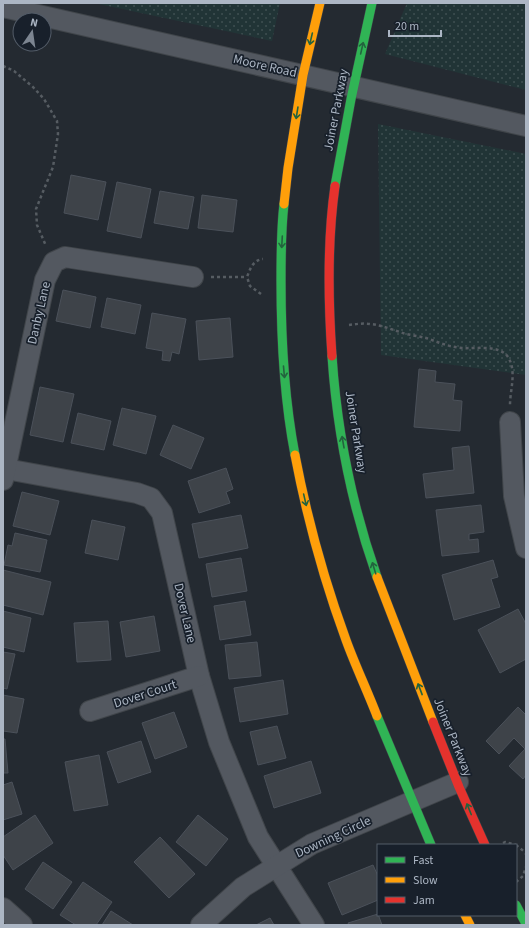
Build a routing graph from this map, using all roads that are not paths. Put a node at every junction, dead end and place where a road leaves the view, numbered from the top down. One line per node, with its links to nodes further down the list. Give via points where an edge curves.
1 (320, 3): 4 (main road, one-way to 4)
2 (372, 3): 5 (main road, Joiner Parkway, one-way to 2)
3 (3, 7): 4 (street, Moore Road)
4 (303, 75): 5 (street, Moore Road); 14 (main road, one-way to 14, via 288,168 281,258 281,324 289,423 301,484 327,584 346,641)
5 (353, 86): 6 (street, Moore Road); 13 (main road, Joiner Parkway, one-way to 5, via 436,732 375,572 360,524 339,417 332,367 329,261 336,178)
6 (526, 126)
7 (193, 277): 9 (street, Danby Lane, via 65,257 54,262 45,280)
8 (510, 422): 10 (street, via 514,496)
9 (4, 474): 11 (street, Dover Lane, via 137,493 151,498 162,513)
10 (526, 548)
11 (199, 676): 12 (street, Dover Court); 17 (street, Dover Lane, via 219,742 258,837)
12 (90, 711)
13 (458, 782): 14 (street, Downing Circle); 16 (main road, Joiner Parkway, one-way to 13)
14 (412, 802): 15 (main road); 17 (street, Downing Circle, via 312,844)
15 (431, 844)
16 (485, 844)
17 (276, 865): 23 (street, Downing Circle, via 243,887); 24 (street, Dover Lane)
18 (3, 908): 22 (street)
19 (517, 908): 21 (main road)
20 (465, 916): 25 (main road)
21 (526, 924)
22 (22, 925)
23 (201, 925)
24 (314, 925)
25 (470, 925)

